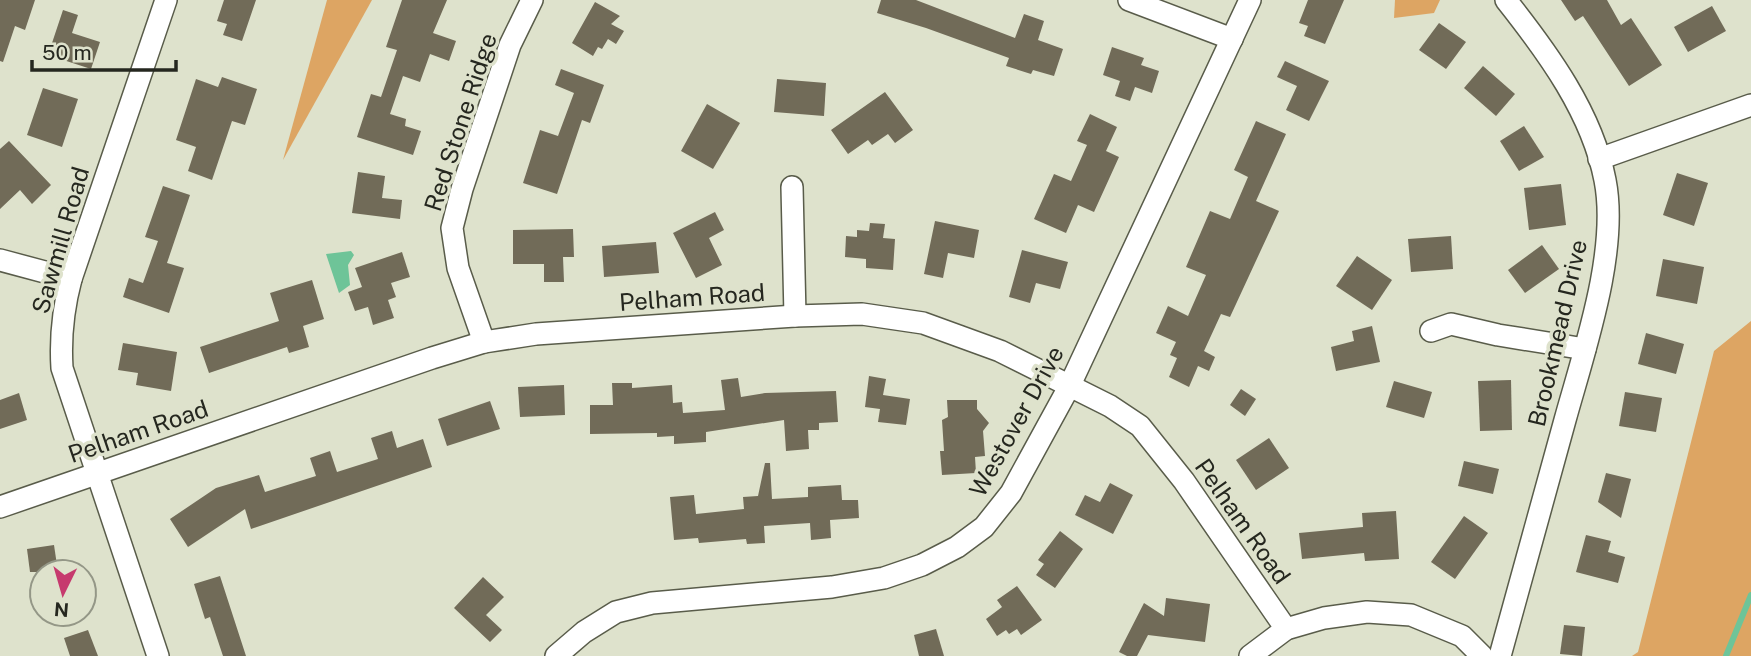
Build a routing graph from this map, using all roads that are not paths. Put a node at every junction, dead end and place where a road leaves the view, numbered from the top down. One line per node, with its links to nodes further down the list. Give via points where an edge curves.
1 (166, 0): 11 (street, Sawmill Road)
2 (532, 0): 14 (street, Red Stone Ridge, via 510,45 452,228 458,268)
3 (1129, 0): 6 (street)
4 (1250, 0): 6 (street, Westover Drive)
5 (1506, 0): 8 (street, Brookmead Drive, via 1536,37 1572,95)
6 (1232, 39): 16 (street, Westover Drive)
7 (1751, 106): 8 (street)
8 (1599, 159): 15 (street, Brookmead Drive, via 1609,211 1604,261)
9 (792, 187): 12 (street)
10 (0, 260): 11 (street)
11 (71, 279): 17 (street, Sawmill Road, via 60,340 62,368)
12 (795, 316): 14 (street, Pelham Road, via 536,334); 16 (street, Pelham Road, via 862,314 923,323 1000,351)
13 (1431, 331): 15 (street, via 1451,324)
14 (484, 342): 17 (street, Pelham Road)
15 (1585, 349): 24 (street, Brookmead Drive)
16 (1069, 387): 19 (street, Pelham Road, via 1140,426 1184,481); 21 (street, Westover Drive, via 1011,493 984,527 957,547 910,570 871,580 652,603 616,612)
17 (97, 472): 18 (street, Pelham Road); 20 (street, Sawmill Road)
18 (0, 508)
19 (1286, 629): 22 (street); 23 (street, via 1367,612 1411,615 1461,636)
20 (158, 656)
21 (556, 656)
22 (1250, 656)
23 (1482, 656)
24 (1500, 656)

